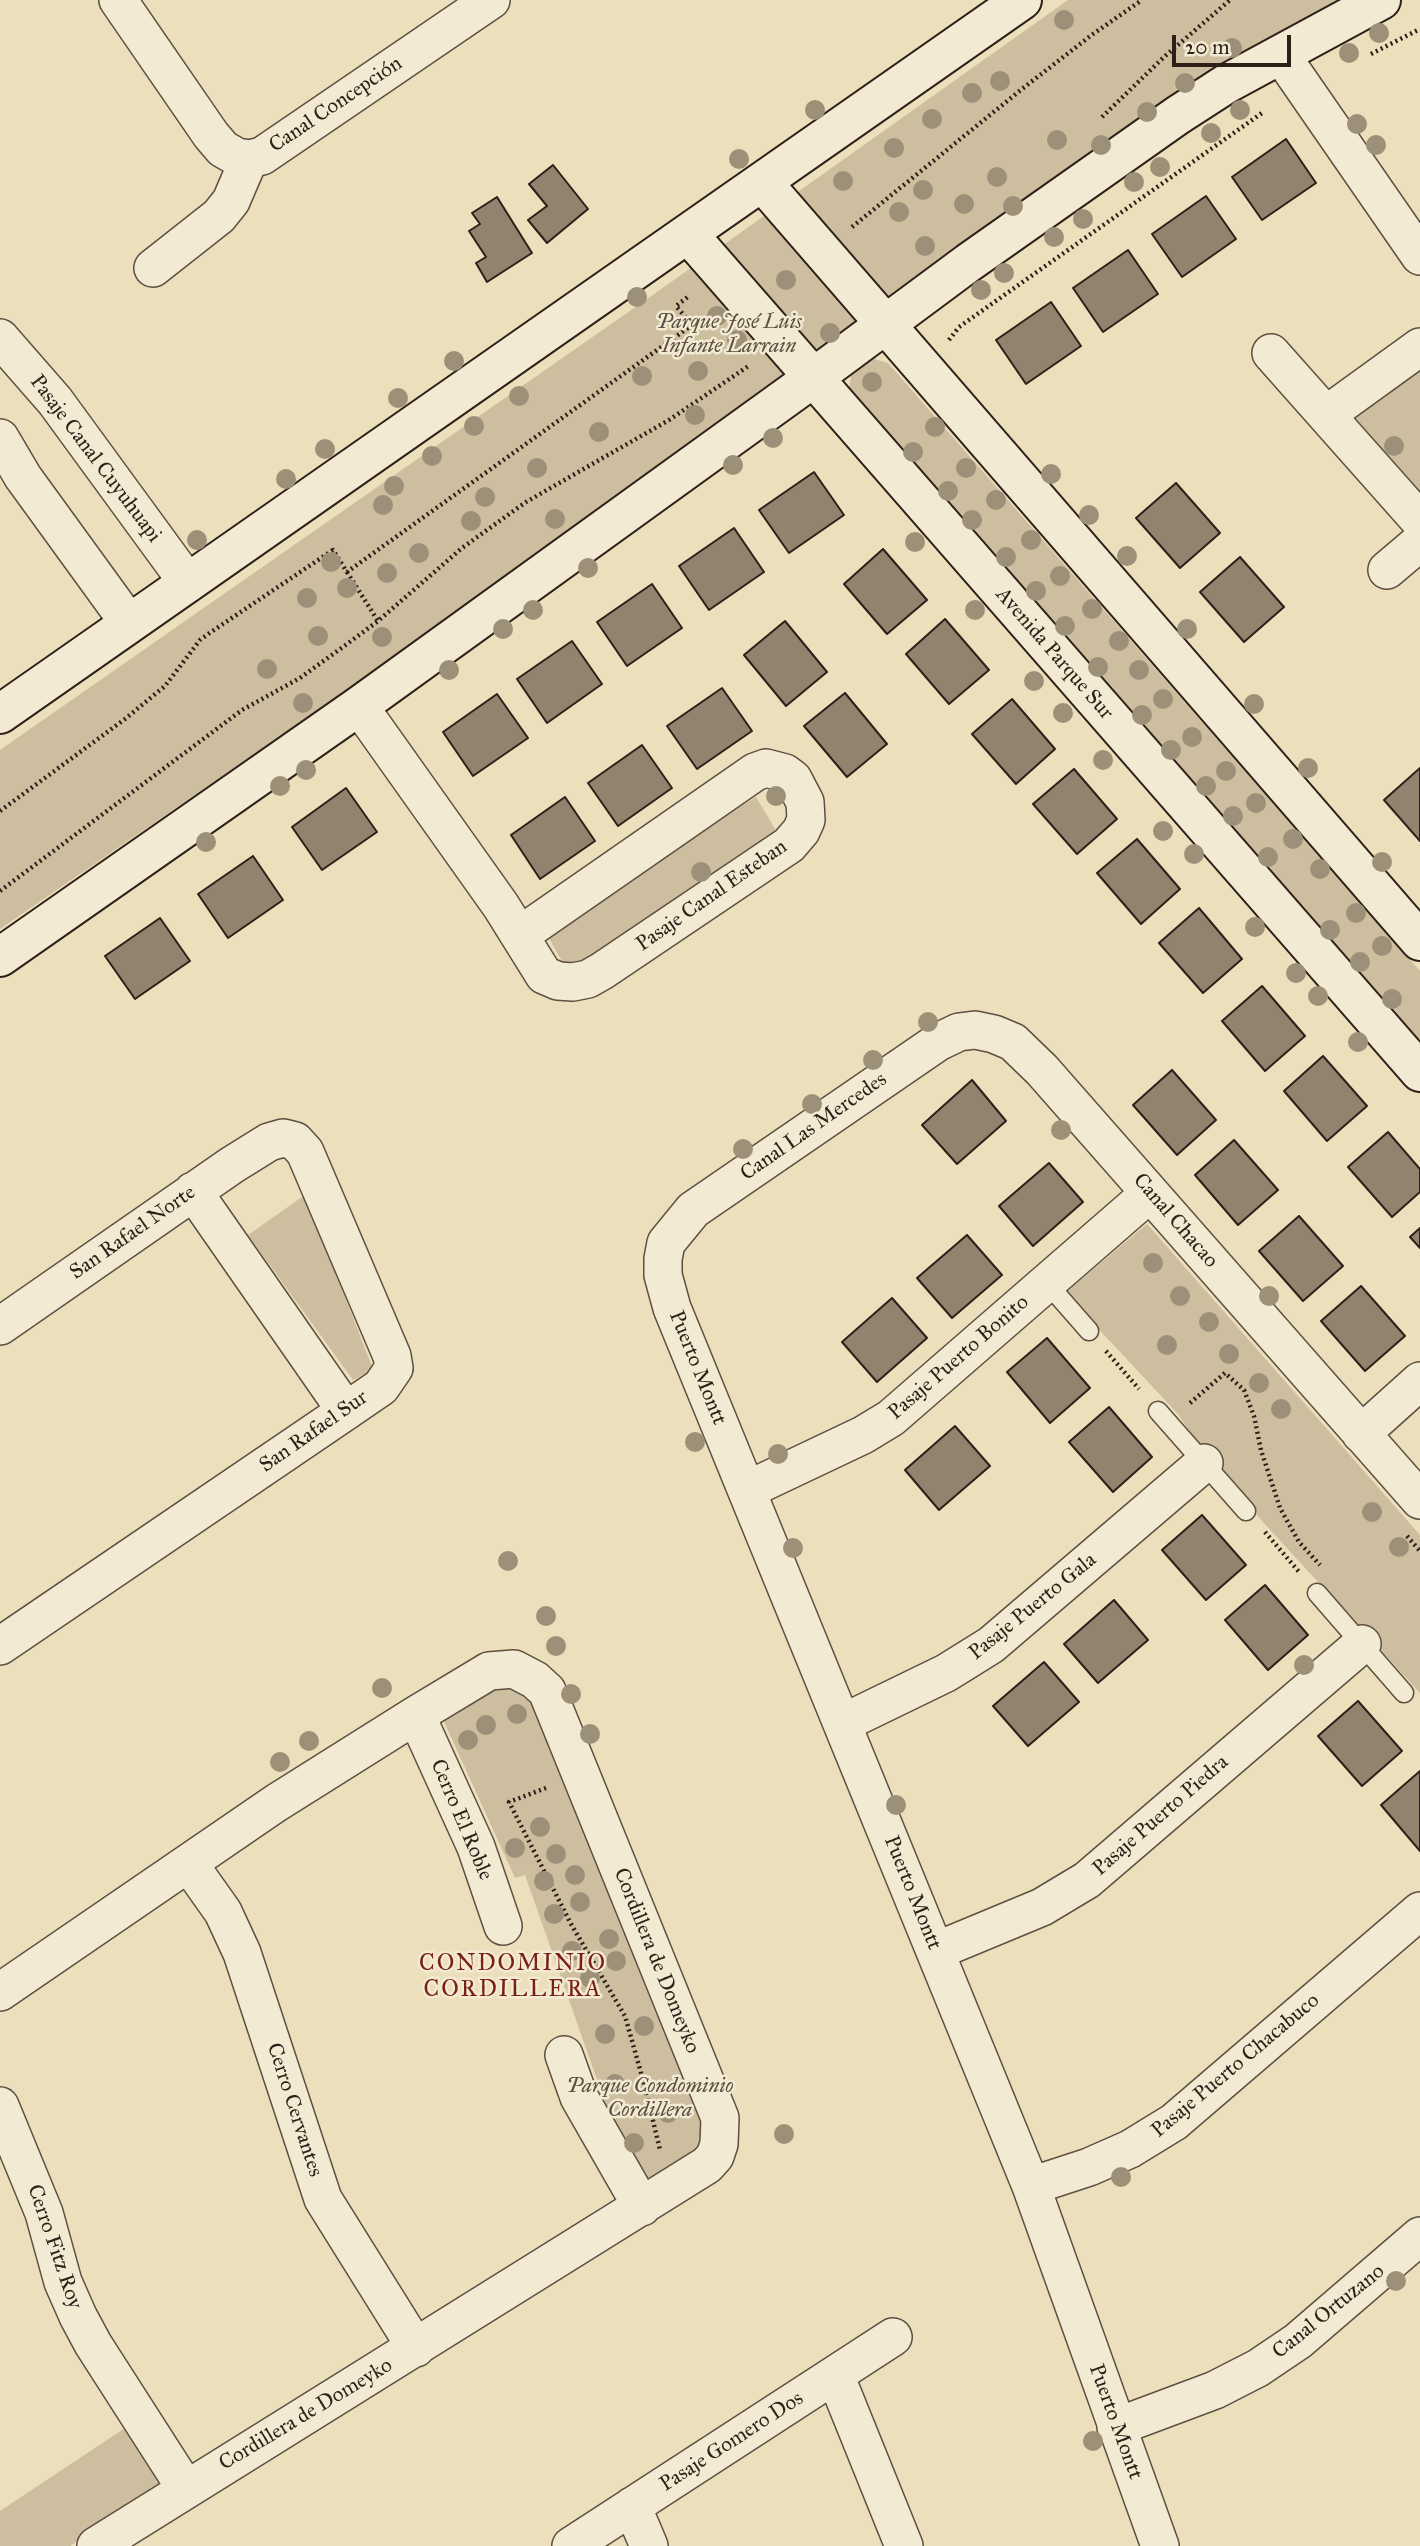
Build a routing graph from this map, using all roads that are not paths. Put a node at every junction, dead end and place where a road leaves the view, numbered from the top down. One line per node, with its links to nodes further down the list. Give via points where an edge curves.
1 (118, 0): 6 (street, Canal Concepción, via 211,135 223,149)
2 (491, 0): 6 (street, Canal Concepción, via 262,156)
3 (1022, 0): 7 (street)
4 (1381, 0): 5 (street)
5 (1281, 55): 9 (street); 11 (street, via 1178,115)
6 (249, 159): 10 (street, via 219,216)
7 (763, 183): 8 (street); 11 (street)
8 (689, 235): 15 (street, Avenida Parque Sur); 21 (street)
9 (1420, 256)
10 (153, 268)
11 (885, 324): 15 (street); 26 (street)
12 (1420, 347): 16 (street)
13 (5, 353): 21 (street, Pasaje Canal Cuyuhuapi, via 55,401)
14 (1271, 353): 16 (street)
15 (813, 378): 23 (street); 29 (street, Avenida Parque Sur)
16 (1326, 415): 18 (street)
17 (0, 438): 22 (street)
18 (1420, 521)
19 (1420, 542): 20 (street)
20 (1387, 570)
21 (188, 583): 22 (street)
22 (129, 623): 24 (street)
23 (359, 706): 25 (street, Pasaje Canal Esteban); 27 (street)
24 (0, 714)
25 (520, 935): 25 (street, Pasaje Canal Esteban, via 544,975 565,982 588,979 789,845 801,831 805,802 793,779 766,768 755,772)
26 (1420, 941)
27 (0, 957)
28 (975, 1030): 32 (street, Canal Chacao, via 1013,1042 1027,1054); 33 (street, Canal Las Mercedes, via 938,1042 749,1171 694,1210)
29 (1420, 1072)
30 (268, 1142): 31 (street, San Rafael Norte); 38 (street, San Rafael Sur, via 295,1141 305,1152 392,1356 394,1368 388,1378)
31 (193, 1191): 35 (street, San Rafael Norte); 38 (street)
32 (1150, 1193): 34 (street, Pasaje Puerto Bonito); 40 (street, Canal Chacao)
33 (666, 1243): 43 (street, Puerto Montt, via 663,1275 672,1308)
34 (1047, 1283): 36 (lane); 43 (street, Pasaje Puerto Bonito, via 891,1418)
35 (0, 1326)
36 (1089, 1331)
37 (1420, 1381): 40 (street)
38 (346, 1411): 48 (street, San Rafael Sur)
39 (1158, 1411): 41 (lane)
40 (1362, 1434): 42 (street, Canal Chacao)
41 (1204, 1463): 45 (lane); 51 (street, Pasaje Puerto Gala, via 991,1645 946,1673)
42 (1408, 1463): 44 (street, Canal Chacao)
43 (747, 1490): 51 (street, Puerto Montt)
44 (1420, 1500)
45 (1245, 1511)
46 (1317, 1592): 47 (lane)
47 (1362, 1644): 49 (lane); 55 (street, Pasaje Puerto Piedra, via 1087,1880 1042,1907)
48 (0, 1646)
49 (1405, 1693)
50 (416, 1715): 52 (street, Cordillera de Domeyko); 54 (street, Cerro El Roble, via 476,1847); 60 (street, Cordillera de Domeyko, via 489,1671 513,1669 547,1692 720,2118 715,2156)
51 (843, 1723): 55 (street, Puerto Montt)
52 (189, 1864): 56 (street, Cordillera de Domeyko); 63 (street, Cerro Cervantes, via 223,1912 242,1952 323,2199)
53 (1420, 1911): 59 (street, Pasaje Puerto Chacabuco, via 1174,2122 1130,2149)
54 (503, 1926)
55 (936, 1951): 59 (street, Puerto Montt)
56 (0, 1992)
57 (564, 2055): 60 (street, via 579,2097)
58 (0, 2106): 66 (street, Cerro Fitz Roy, via 44,2213 63,2282 78,2316)
59 (1031, 2186): 65 (street, Puerto Montt)
60 (642, 2207): 63 (street, Cordillera de Domeyko)
61 (1420, 2235): 65 (street, Canal Ortuzano, via 1298,2341 1258,2368 1215,2390)
62 (893, 2337): 64 (street, Pasaje Gomero Dos)
63 (416, 2348): 66 (street, Cordillera de Domeyko)
64 (835, 2375): 67 (street, Pasaje Gomero Dos); 71 (street)
65 (1116, 2427): 72 (street, Puerto Montt)
66 (186, 2489): 68 (street, Cordillera de Domeyko)
67 (632, 2506): 69 (street, Pasaje Gomero Dos); 70 (street)
68 (96, 2546)
69 (571, 2546)
70 (649, 2546)
71 (904, 2546)
72 (1160, 2546)

